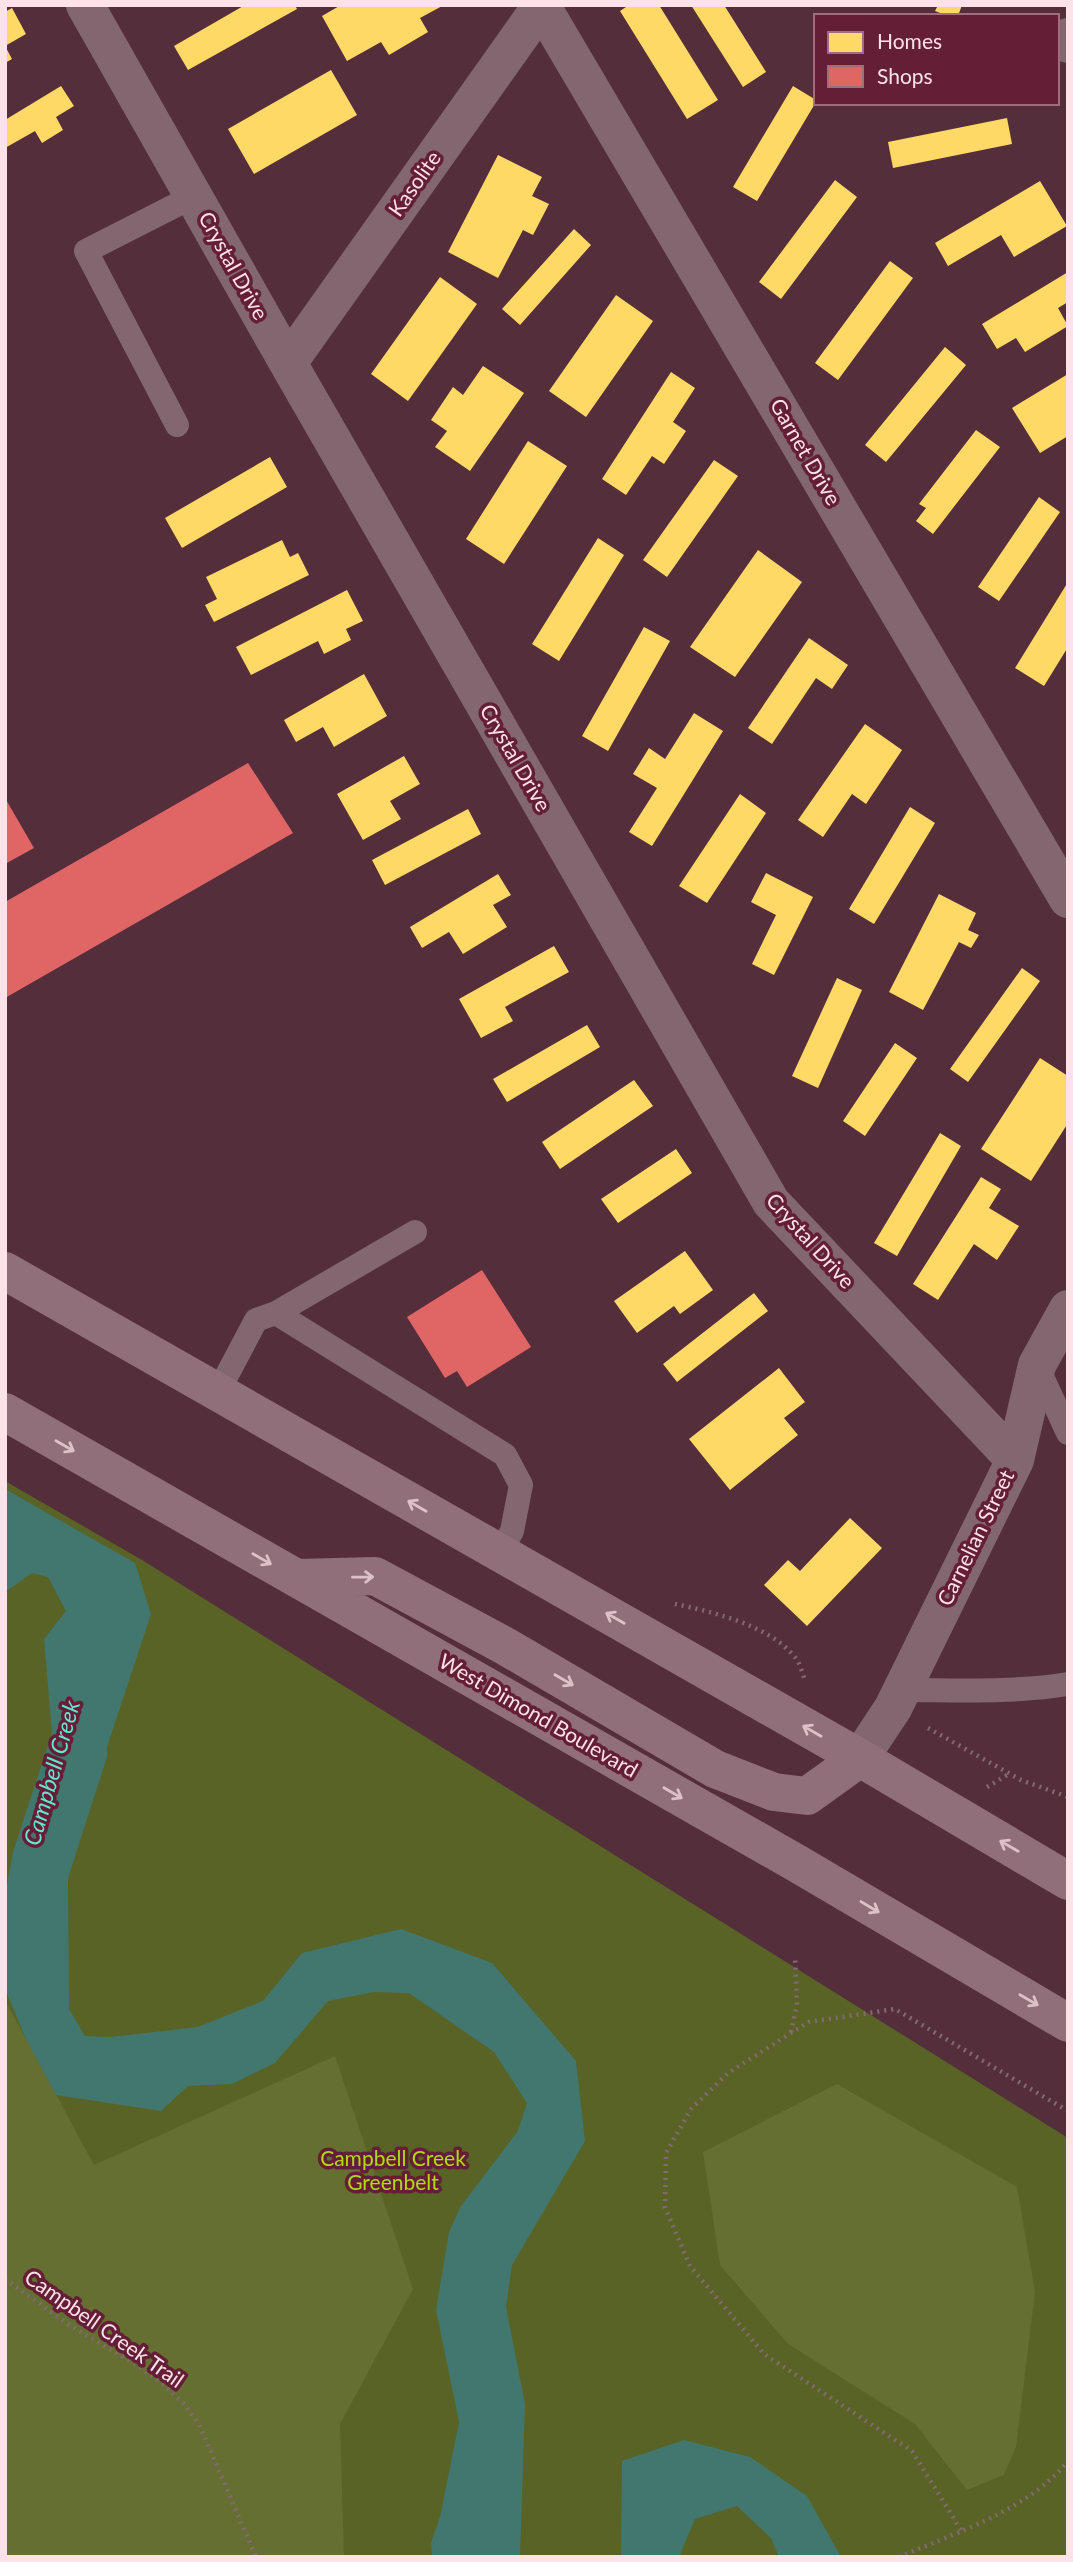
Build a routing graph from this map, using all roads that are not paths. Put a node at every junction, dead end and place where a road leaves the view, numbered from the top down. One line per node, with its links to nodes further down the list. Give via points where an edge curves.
1 (85, 5): 5 (street, Crystal Drive)
2 (542, 5): 6 (street, Kasolite); 8 (street, Garnet Drive)
3 (1068, 37): 4 (street)
4 (1068, 44)
5 (194, 196): 6 (street, Crystal Drive); 7 (lane, via 86,251)
6 (288, 363): 17 (street, Crystal Drive, via 771,1202)
7 (177, 425)
8 (1068, 899)
9 (415, 1232): 12 (lane)
10 (5, 1271): 14 (main road)
11 (1068, 1309): 13 (street, Carnelian Street)
12 (276, 1313): 14 (lane, via 256,1320); 18 (lane, via 505,1455 521,1485 512,1531)
13 (1037, 1365): 16 (lane); 17 (street, Carnelian Street)
14 (218, 1392): 18 (main road, one-way to 14)
15 (5, 1412): 19 (main road, West Dimond Boulevard, one-way to 19)
16 (1068, 1433)
17 (1015, 1460): 21 (street, Carnelian Street)
18 (500, 1553): 22 (main road, one-way to 18)
19 (295, 1578): 22 (main road, one-way to 22, via 375,1576 715,1769 774,1792 807,1797); 24 (main road, West Dimond Boulevard, one-way to 24)
20 (1068, 1684): 21 (lane)
21 (897, 1699): 22 (street, Carnelian Street)
22 (859, 1758): 23 (main road, one-way to 22)
23 (1068, 1881)
24 (1068, 2023)

